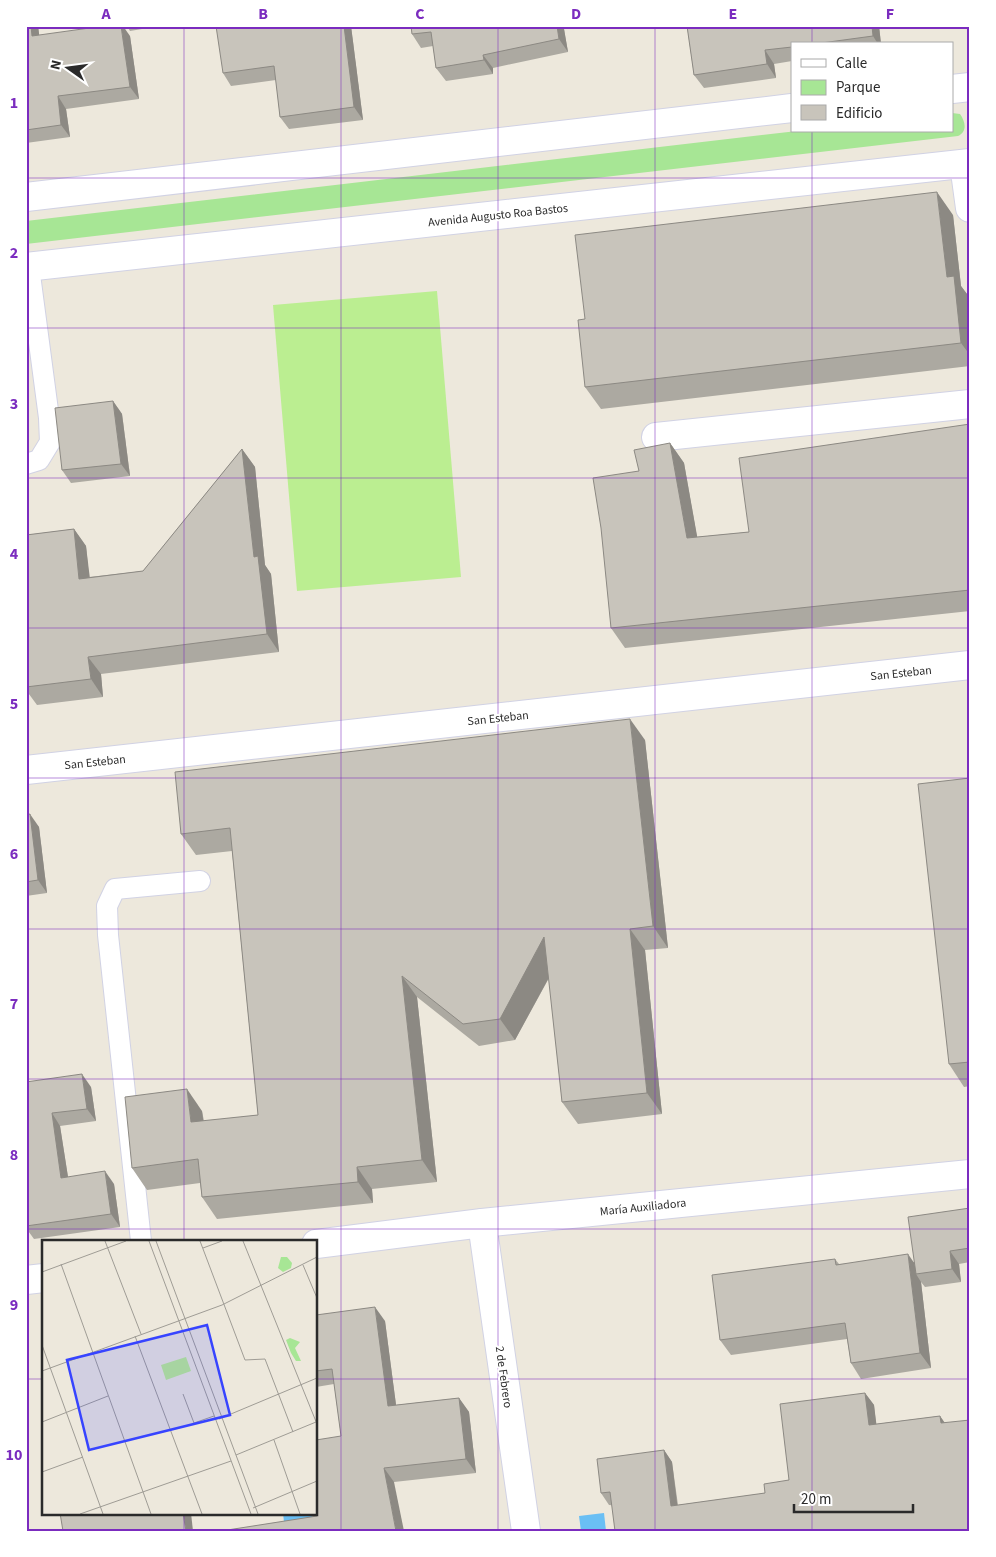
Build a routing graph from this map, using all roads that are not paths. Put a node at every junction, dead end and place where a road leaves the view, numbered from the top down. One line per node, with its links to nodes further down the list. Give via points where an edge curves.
1 (970, 87): 2 (street)
2 (954, 89)
3 (791, 108): 5 (street)
4 (967, 163): 6 (street); 7 (street, Avenida Augusto Roa Bastos)
5 (26, 198)
6 (970, 208)
7 (28, 267): 10 (lane, via 50,442 39,460)
8 (970, 404): 9 (street)
9 (656, 437)
10 (26, 464)
11 (970, 665): 12 (street, San Esteban)
12 (26, 770)
13 (200, 881): 16 (lane, via 116,889 107,906)
14 (970, 1174): 15 (street, María Auxiliadora)
15 (482, 1223): 17 (street, María Auxiliadora); 20 (street, 2 de Febrero)
16 (142, 1240)
17 (318, 1244)
18 (42, 1278): 19 (street)
19 (26, 1280)
20 (526, 1531)

